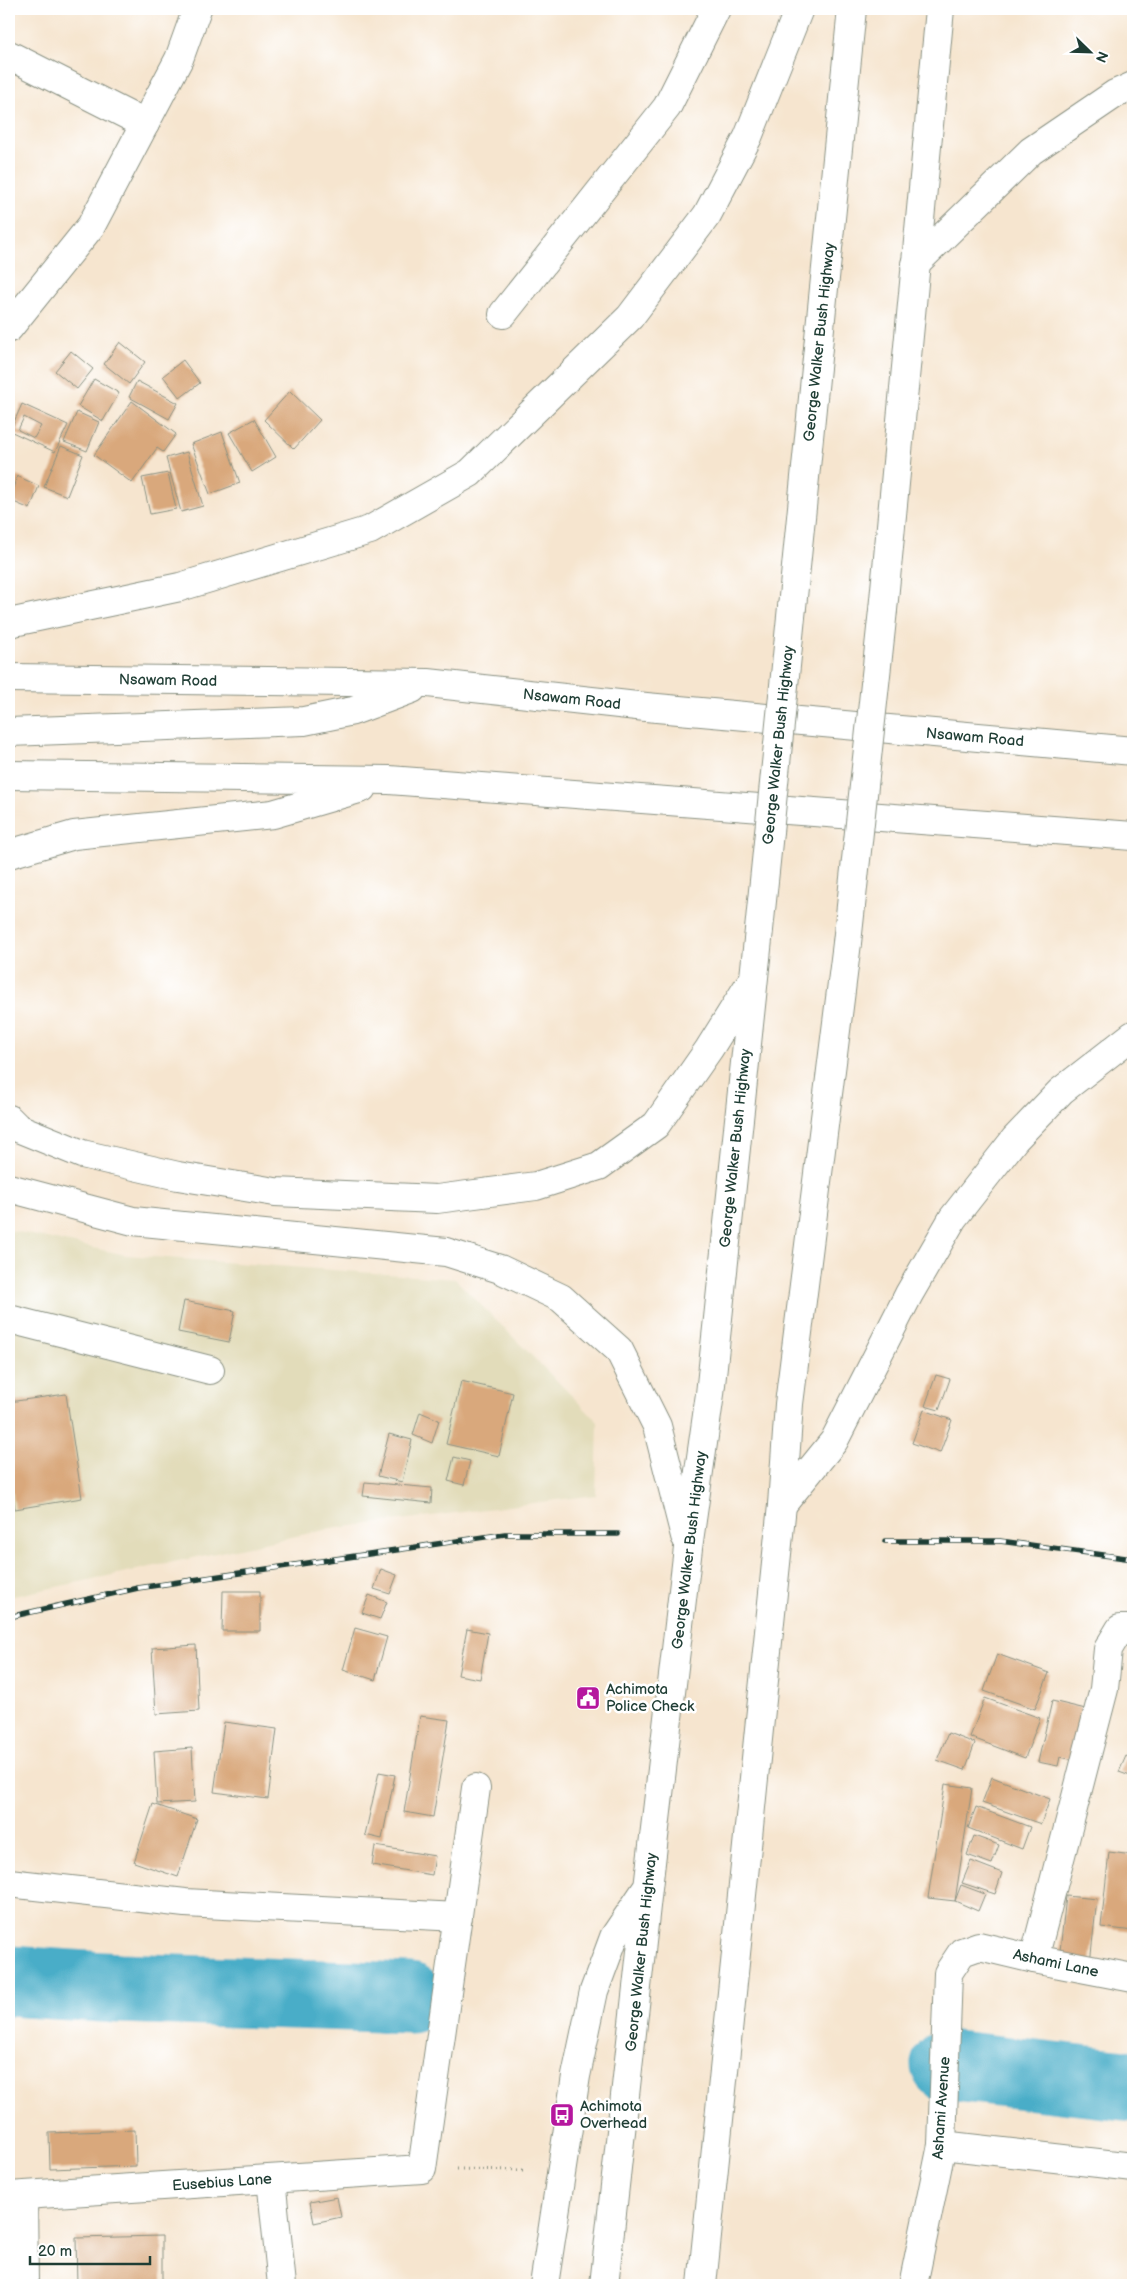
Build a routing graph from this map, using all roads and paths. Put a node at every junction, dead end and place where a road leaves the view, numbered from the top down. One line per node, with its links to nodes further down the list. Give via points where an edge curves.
1 (197, 9): 8 (main road, via 180,59)
2 (716, 9): 10 (main road, via 667,107)
3 (799, 9): 12 (main road, via 748,137 707,215 630,317 470,473 370,530 180,587)
4 (852, 9): 21 (main road, George Walker Bush Highway, bridge)
5 (940, 9): 9 (main road)
6 (9, 55): 8 (main road)
7 (1133, 86): 9 (main road, via 1115,94 1031,151)
8 (145, 124): 11 (main road, via 91,226)
9 (915, 264): 27 (main road, bridge, via 883,610 847,943 790,1404)
10 (503, 314)
11 (9, 328)
12 (9, 623)
13 (9, 678): 14 (main road, Nsawam Road)
14 (428, 683): 15 (main road, via 353,711 304,721); 16 (main road, Nsawam Road, via 646,707)
15 (9, 732)
16 (1133, 751)
17 (9, 775): 18 (main road)
18 (389, 780): 19 (main road); 20 (main road, via 273,814 74,835)
19 (1133, 836)
20 (9, 854)
21 (753, 980): 23 (main road, via 656,1125 599,1166 536,1186 437,1199 275,1192 178,1176 82,1154 18,1128); 28 (main road, George Walker Bush Highway, via 710,1394)
22 (1133, 1035): 27 (main road, via 1061,1091 1016,1139 953,1218 909,1294 834,1440)
23 (9, 1119)
24 (9, 1188): 28 (main road, via 133,1221 446,1252 500,1269 561,1298 619,1350 657,1426)
25 (9, 1319): 26 (main road)
26 (210, 1370)
27 (782, 1505): 47 (main road)
28 (688, 1548): 32 (main road, George Walker Bush Highway)
29 (1133, 1629): 35 (main road, via 1120,1629 1108,1649 1104,1689)
30 (476, 1788): 33 (main road)
31 (9, 1883): 33 (main road, via 185,1903)
32 (648, 1888): 45 (main road, via 614,1938 594,1991 576,2076); 46 (main road, George Walker Bush Highway)
33 (458, 1917): 39 (main road)
34 (979, 1946): 35 (main road, Ashami Lane); 37 (main road, Ashami Avenue, via 962,1952 948,1972)
35 (1034, 1959): 36 (main road, Ashami Lane)
36 (1133, 1978)
37 (942, 2145): 38 (main road); 48 (main road, Ashami Avenue)
38 (1133, 2167)
39 (422, 2169): 40 (path); 41 (main road, Eusebius Lane)
40 (530, 2170)
41 (271, 2179): 42 (main road, Eusebius Lane); 44 (main road)
42 (16, 2196): 43 (main road, Eusebius Lane)
43 (24, 2285)
44 (282, 2285)
45 (544, 2285)
46 (604, 2285)
47 (702, 2285)
48 (913, 2285)

